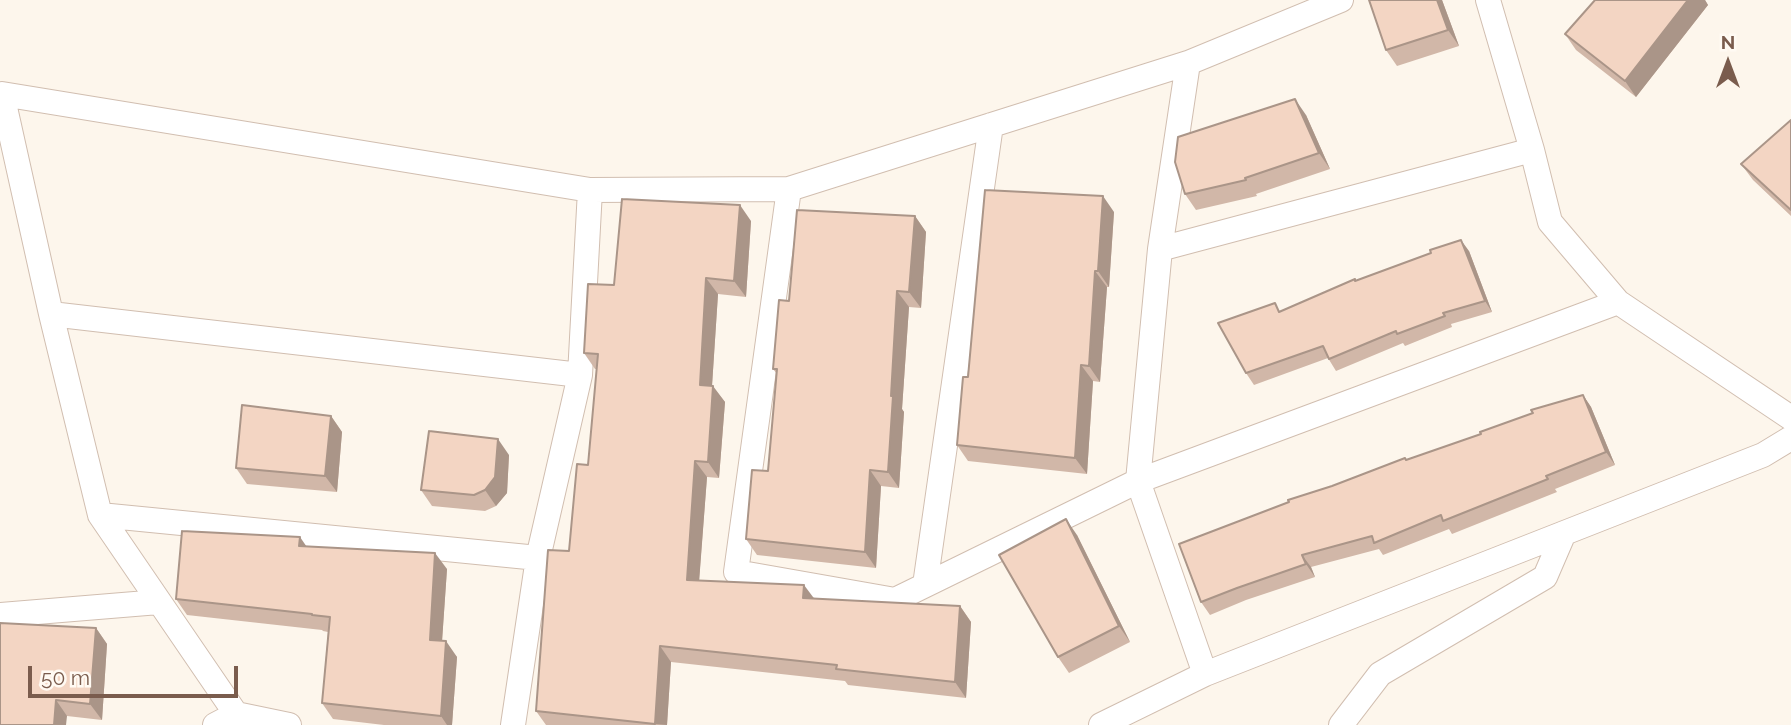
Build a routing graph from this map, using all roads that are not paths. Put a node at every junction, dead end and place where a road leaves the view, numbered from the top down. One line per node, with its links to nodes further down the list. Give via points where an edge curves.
1 (1341, 0): 3 (street)
2 (1488, 0): 6 (street)
3 (1188, 63): 5 (street); 9 (street)
4 (1, 93): 8 (street); 11 (street)
5 (992, 125): 7 (street); 19 (street)
6 (1532, 150): 9 (street); 10 (street, via 1550,222)
7 (789, 189): 8 (street); 19 (street, via 736,572 895,600)
8 (590, 190): 12 (street)
9 (1160, 249): 15 (street)
10 (1618, 302): 13 (street); 15 (street)
11 (51, 314): 12 (street); 16 (street)
12 (580, 375): 18 (street)
13 (1791, 418)
14 (1791, 438): 17 (street, via 1763,456)
15 (1138, 481): 19 (street); 22 (street)
16 (100, 515): 18 (street); 20 (street)
17 (1564, 533): 22 (street); 27 (street, via 1545,577 1380,674)
18 (538, 558): 25 (street)
19 (925, 585)
20 (159, 602): 21 (street); 23 (street)
21 (0, 615)
22 (1205, 674): 26 (street)
23 (226, 720): 24 (street)
24 (289, 725)
25 (513, 725)
26 (1101, 725)
27 (1341, 725)

